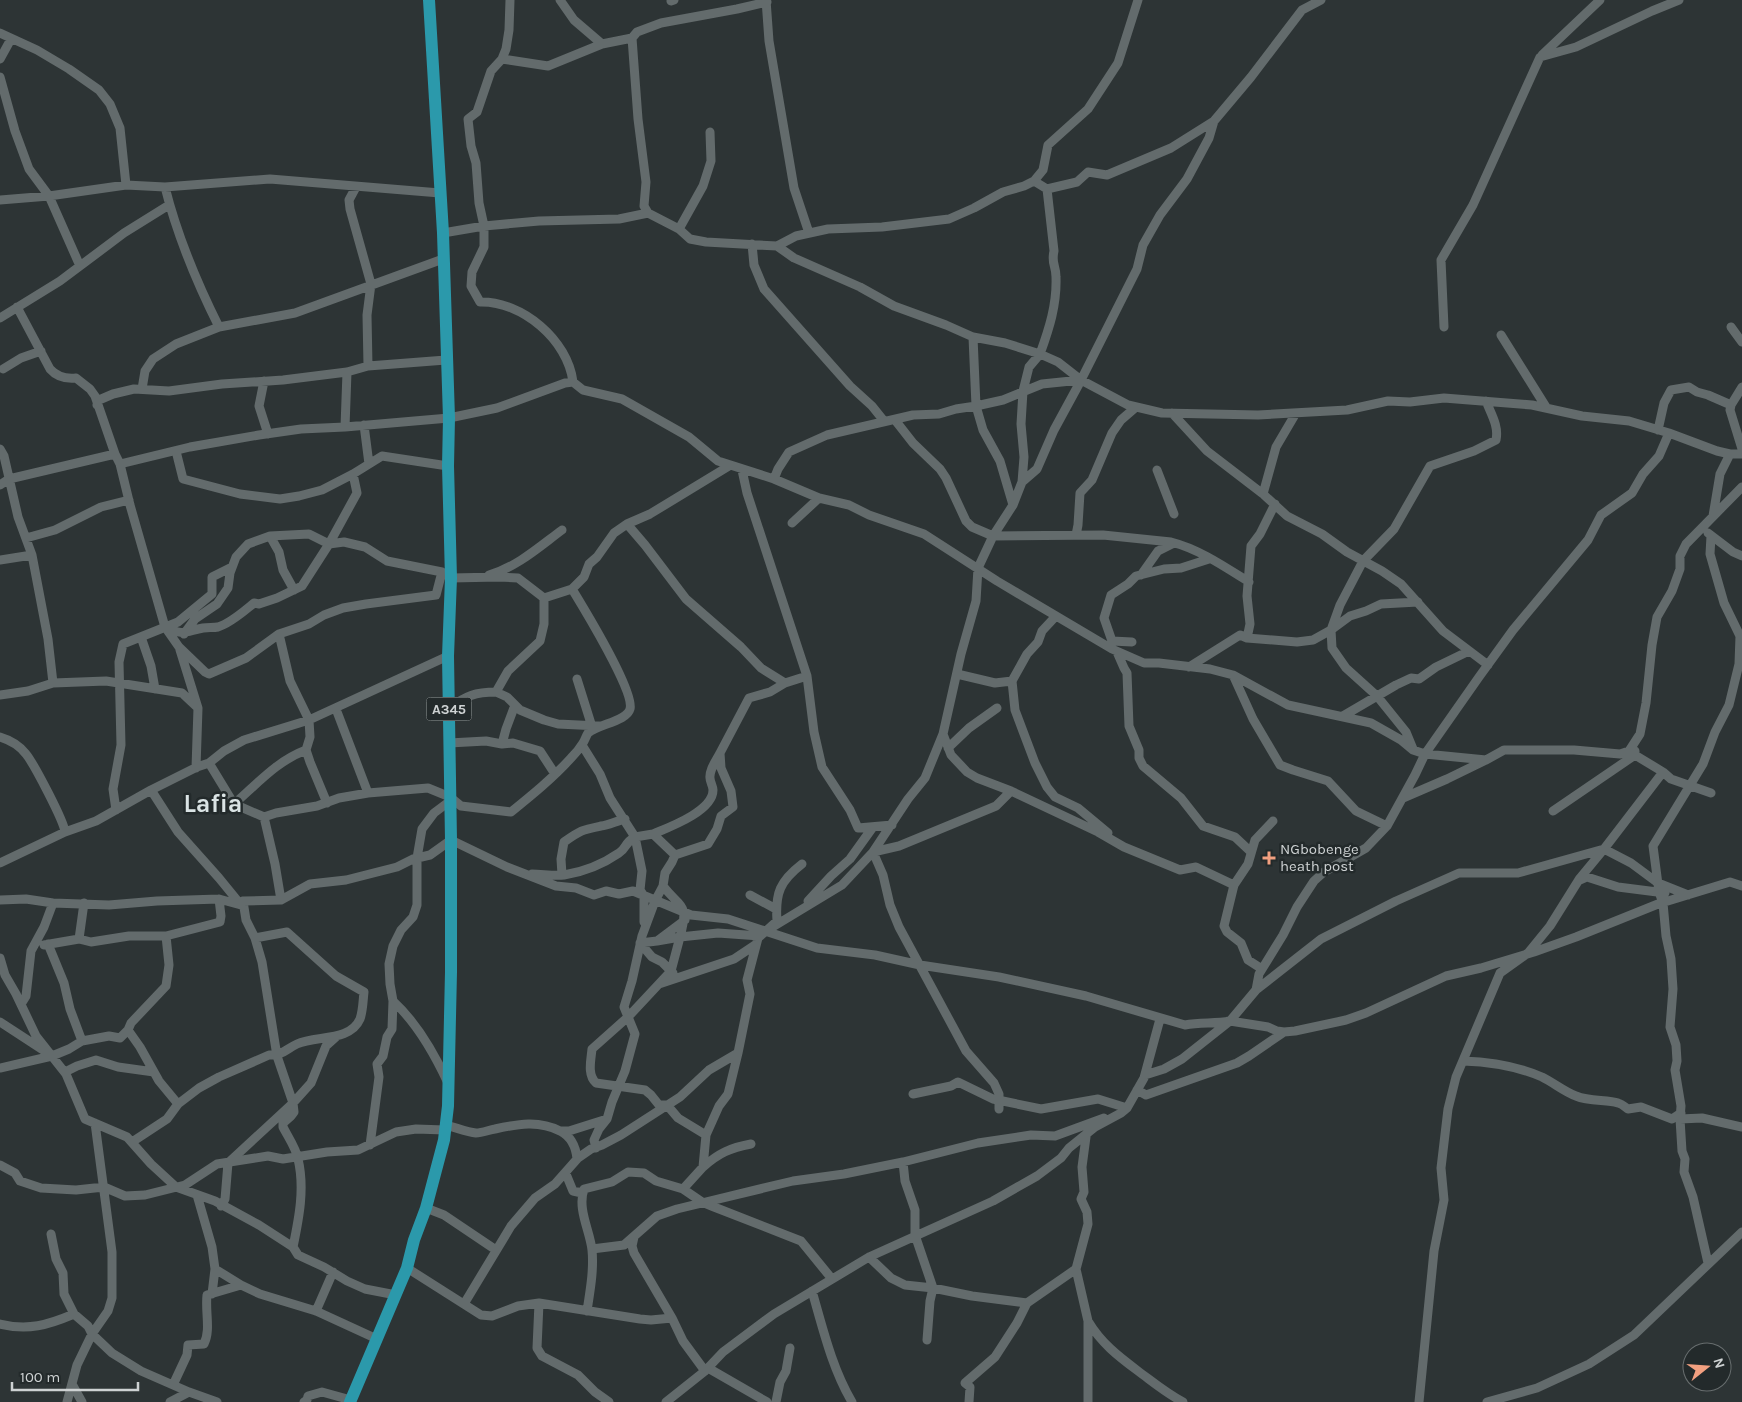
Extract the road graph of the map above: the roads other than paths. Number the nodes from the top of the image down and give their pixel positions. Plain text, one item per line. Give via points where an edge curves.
1 (429, 0) edge
2 (510, 0) edge
3 (560, 0) edge
4 (1138, 0) edge
5 (1322, 0) edge
6 (1600, 0) edge
7 (1679, 0) edge
8 (766, 1) edge
9 (0, 33) edge
10 (632, 38) junction
11 (11, 39) junction
12 (602, 44) junction
13 (1540, 57) junction
14 (0, 59) edge
15 (502, 59) junction
16 (0, 76) edge
17 (1214, 121) junction
18 (710, 132) dead end
19 (1034, 181) junction
20 (126, 185) junction
21 (165, 187) junction
22 (356, 187) junction
23 (1047, 189) junction
24 (440, 193) junction
25 (48, 196) junction
26 (0, 200) edge
27 (169, 204) junction
28 (648, 213) junction
29 (484, 226) junction
30 (679, 229) junction
31 (443, 233) junction
32 (809, 233) junction
33 (752, 244) junction
34 (777, 246) junction
35 (443, 259) junction
36 (80, 266) junction
37 (372, 284) junction
38 (17, 307) junction
39 (0, 318) edge
40 (219, 327) junction
41 (1444, 327) dead end
42 (1731, 327) dead end
43 (1501, 335) dead end
44 (972, 337) junction
45 (1742, 342) edge
46 (41, 351) junction
47 (1040, 354) junction
48 (446, 360) junction
49 (368, 366) junction
50 (3, 369) dead end
51 (347, 372) junction
52 (1082, 380) junction
53 (264, 381) junction
54 (573, 382) junction
55 (1742, 387) edge
56 (142, 389) junction
57 (1023, 391) junction
58 (1486, 401) junction
59 (97, 405) junction
60 (1731, 405) junction
61 (976, 406) junction
62 (1136, 407) junction
63 (1546, 407) junction
64 (1172, 413) junction
65 (1296, 413) junction
66 (449, 418) junction
67 (895, 420) junction
68 (884, 421) junction
69 (364, 426) junction
70 (346, 427) junction
71 (1658, 430) junction
72 (1669, 433) junction
73 (268, 434) junction
74 (1742, 449) edge
75 (0, 450) edge
76 (176, 451) junction
77 (115, 454) junction
78 (1730, 454) junction
79 (1742, 454) edge
80 (120, 464) junction
81 (369, 464) junction
82 (448, 466) junction
83 (729, 466) junction
84 (742, 470) junction
85 (1157, 470) dead end
86 (353, 474) junction
87 (9, 479) junction
88 (774, 479) junction
89 (1022, 482) junction
90 (0, 485) edge
91 (1742, 487) edge
92 (1264, 494) junction
93 (819, 498) junction
94 (129, 500) junction
95 (1274, 504) junction
96 (1013, 505) junction
97 (1174, 514) dead end
98 (1713, 516) junction
99 (792, 523) dead end
100 (627, 524) junction
101 (1702, 527) junction
102 (562, 530) dead end
103 (1076, 535) junction
104 (270, 536) junction
105 (993, 536) junction
106 (1710, 536) junction
107 (26, 538) junction
108 (1174, 543) junction
109 (329, 544) junction
110 (32, 555) junction
111 (1742, 556) edge
112 (1209, 559) junction
113 (0, 560) edge
114 (1363, 560) junction
115 (232, 567) junction
116 (978, 568) junction
117 (446, 575) junction
118 (1141, 575) junction
119 (475, 578) junction
120 (1249, 582) junction
121 (572, 589) junction
122 (294, 590) junction
123 (544, 598) junction
124 (1418, 602) junction
125 (1056, 616) junction
126 (165, 627) junction
127 (1331, 630) junction
128 (184, 634) junction
129 (279, 634) junction
130 (141, 637) junction
131 (1246, 638) junction
132 (1132, 642) dead end
133 (179, 647) junction
134 (1469, 651) junction
135 (1117, 652) junction
136 (448, 656) junction
137 (1488, 665) junction
138 (1190, 667) junction
139 (957, 674) junction
140 (1233, 675) junction
141 (807, 676) junction
142 (577, 679) dead end
143 (1012, 681) junction
144 (119, 682) junction
145 (53, 683) junction
146 (785, 683) junction
147 (154, 689) junction
148 (496, 692) junction
149 (0, 695) edge
150 (1377, 696) junction
151 (515, 705) junction
152 (198, 708) junction
153 (449, 708) junction
154 (997, 708) dead end
155 (336, 709) junction
156 (1343, 716) junction
157 (309, 720) junction
158 (594, 727) junction
159 (943, 734) junction
160 (0, 737) edge
161 (450, 743) junction
162 (502, 744) junction
163 (1635, 744) junction
164 (582, 745) junction
165 (948, 748) junction
166 (306, 750) junction
167 (1413, 750) junction
168 (720, 753) junction
169 (1425, 754) junction
170 (1635, 755) junction
171 (1486, 760) junction
172 (209, 763) junction
173 (196, 768) junction
174 (1663, 772) junction
175 (555, 774) junction
176 (1690, 784) junction
177 (151, 790) junction
178 (1011, 791) junction
179 (1051, 792) junction
180 (368, 793) junction
181 (1711, 793) dead end
182 (1403, 798) junction
183 (450, 799) junction
184 (327, 803) junction
185 (234, 804) junction
186 (116, 810) junction
187 (1553, 811) dead end
188 (1057, 813) junction
189 (264, 817) junction
190 (624, 819) junction
191 (1273, 822) dead end
192 (892, 825) junction
193 (1387, 826) junction
194 (873, 827) junction
195 (65, 832) junction
196 (653, 834) junction
197 (635, 838) junction
198 (451, 840) junction
199 (1120, 844) junction
200 (1604, 849) junction
201 (873, 852) junction
202 (1251, 852) junction
203 (674, 855) junction
204 (417, 858) junction
205 (0, 863) edge
206 (802, 864) dead end
207 (529, 874) junction
208 (562, 875) junction
209 (1578, 881) junction
210 (1234, 885) junction
211 (663, 886) junction
212 (1742, 886) edge
213 (1659, 887) junction
214 (750, 895) dead end
215 (1688, 895) junction
216 (644, 896) junction
217 (219, 899) junction
218 (0, 900) edge
219 (281, 900) junction
220 (655, 901) junction
221 (53, 902) junction
222 (1663, 902) junction
223 (84, 903) junction
224 (242, 903) junction
225 (776, 909) junction
226 (686, 916) junction
227 (785, 919) junction
228 (763, 933) junction
229 (166, 936) junction
230 (680, 937) junction
231 (255, 938) junction
232 (79, 939) junction
233 (641, 939) junction
234 (657, 941) junction
235 (48, 944) junction
236 (34, 946) junction
237 (755, 946) junction
238 (1528, 953) junction
239 (0, 958) edge
240 (920, 965) junction
241 (1262, 968) junction
242 (671, 971) junction
243 (681, 978) junction
244 (659, 984) junction
245 (1256, 990) junction
246 (393, 1001) junction
247 (21, 1004) junction
248 (628, 1017) junction
249 (1160, 1018) junction
250 (1230, 1021) junction
251 (0, 1022) edge
252 (128, 1030) junction
253 (1284, 1032) junction
254 (336, 1036) junction
255 (82, 1041) junction
256 (738, 1053) junction
257 (52, 1056) junction
258 (277, 1056) junction
259 (1463, 1061) junction
260 (0, 1068) edge
261 (65, 1072) junction
262 (154, 1072) junction
263 (1145, 1074) junction
264 (448, 1085) junction
265 (619, 1086) junction
266 (1137, 1090) junction
267 (913, 1094) dead end
268 (293, 1103) junction
269 (178, 1104) junction
270 (999, 1104) junction
271 (667, 1105) junction
272 (1124, 1110) junction
273 (1680, 1116) junction
274 (607, 1119) junction
275 (95, 1123) junction
276 (445, 1127) junction
277 (1742, 1127) edge
278 (560, 1131) junction
279 (706, 1135) junction
280 (1086, 1136) junction
281 (132, 1142) junction
282 (751, 1144) dead end
283 (370, 1145) junction
284 (596, 1148) junction
285 (298, 1158) junction
286 (577, 1159) junction
287 (903, 1162) junction
288 (228, 1163) junction
289 (0, 1165) edge
290 (704, 1167) junction
291 (566, 1174) junction
292 (104, 1187) junction
293 (176, 1187) junction
294 (682, 1189) junction
295 (582, 1194) junction
296 (197, 1195) junction
297 (702, 1202) junction
298 (221, 1206) junction
299 (426, 1208) junction
300 (1742, 1232) edge
301 (51, 1234) dead end
302 (915, 1235) junction
303 (634, 1237) junction
304 (293, 1247) junction
305 (592, 1249) junction
306 (496, 1250) junction
307 (869, 1257) junction
308 (1708, 1263) junction
309 (407, 1268) junction
310 (215, 1269) junction
311 (1076, 1269) junction
312 (332, 1272) junction
313 (832, 1279) junction
314 (241, 1285) junction
315 (933, 1288) junction
316 (812, 1291) junction
317 (212, 1294) junction
318 (396, 1296) junction
319 (539, 1303) junction
320 (1027, 1303) junction
321 (464, 1304) junction
322 (316, 1311) junction
323 (586, 1311) junction
324 (74, 1314) junction
325 (672, 1318) junction
326 (1088, 1321) junction
327 (0, 1324) edge
328 (92, 1334) junction
329 (377, 1339) junction
330 (927, 1340) dead end
331 (790, 1348) dead end
332 (706, 1369) junction
333 (72, 1384) junction
334 (173, 1385) junction
335 (189, 1392) junction
336 (351, 1401) edge
337 (67, 1402) edge
338 (82, 1402) edge
339 (170, 1402) edge
340 (217, 1402) edge
341 (304, 1402) edge
342 (609, 1402) edge
343 (666, 1402) edge
344 (767, 1402) edge
345 (776, 1402) edge
346 (852, 1402) edge
347 (969, 1402) edge
348 (1088, 1402) edge
349 (1183, 1402) edge
350 (1420, 1402) edge
351 (1487, 1402) edge

1 - 24 highway, A345
2 - 15 street via 509,30
3 - 12 street via 574,20
4 - 19 street via 1118,63 1088,109 1048,145 1043,170
5 - 17 street via 1302,10
6 - 13 street
7 - 13 street via 1576,47
8 - 10 street via 661,22 637,32
8 - 32 street via 769,41 794,188
9 - 11 street
10 - 12 street
10 - 28 street via 646,182 644,206
11 - 14 street
11 - 20 street via 37,50 99,90 110,104 120,128
12 - 15 street via 548,66
13 - 41 street via 1473,205 1441,260
15 - 29 street via 491,70 477,112 468,119
16 - 25 street via 29,169
17 - 23 street via 1171,148 1107,175 1088,172 1077,182
17 - 52 street via 1209,138 1187,179 1160,215 1144,245 1137,269
18 - 30 street via 711,161 703,186
19 - 23 street
19 - 32 street via 949,219
20 - 21 street
20 - 25 street
21 - 22 street via 270,179
21 - 27 street
22 - 24 street
22 - 37 street via 349,200 350,209
23 - 47 street via 1056,278 1054,313
24 - 31 highway, A345
25 - 26 street
25 - 36 street
27 - 36 street
27 - 40 street via 203,296
28 - 29 street via 619,218
28 - 30 street
29 - 31 street
29 - 54 street via 484,247 472,272 471,286 476,297 480,302 506,305 539,326 554,340 572,368
30 - 33 street via 690,239
31 - 35 highway, A345
32 - 34 street
33 - 34 street
33 - 68 street via 754,265 764,289
34 - 44 street via 794,258 894,306
35 - 37 street
35 - 48 highway, A345
36 - 38 street
37 - 40 street via 295,313
37 - 49 street via 367,316
38 - 39 street
38 - 46 street
40 - 56 street via 176,344 153,359 145,371
42 - 45 street
43 - 63 street
44 - 47 street via 1005,342
44 - 61 street
46 - 50 street
46 - 59 street via 56,376 76,378 90,389
47 - 52 street via 1058,362
47 - 57 street via 1029,367
48 - 49 street
48 - 66 highway, A345
49 - 51 street
51 - 53 street
51 - 70 street
52 - 57 street via 1042,384
52 - 62 street
52 - 89 street via 1037,469
53 - 56 street via 169,391
53 - 73 street via 259,406
54 - 66 street via 497,408
54 - 83 street via 583,390 622,399 689,437
55 - 60 street
56 - 59 street via 113,394 98,400
57 - 61 street
57 - 89 street
58 - 63 street
58 - 65 street via 1444,398 1388,401 1347,410
58 - 114 street via 1497,427 1496,440 1430,466 1394,529
59 - 77 street
60 - 71 street via 1689,388 1671,390 1664,403
60 - 74 street via 1731,416
61 - 67 street
61 - 96 street via 983,430 1000,461
62 - 64 street
62 - 103 street via 1112,433 1092,480 1080,493
63 - 71 street
64 - 65 street
64 - 92 street via 1207,451
65 - 92 street via 1276,447
66 - 69 street
66 - 82 highway, A345
67 - 68 street
67 - 105 street via 940,469 966,521
68 - 88 street via 827,436 789,452
69 - 70 street
69 - 81 street
70 - 73 street
71 - 72 street
72 - 78 street
72 - 137 street via 1659,456 1632,493 1601,515 1588,540
73 - 76 street
75 - 87 street
76 - 80 street
76 - 86 street via 183,479 258,497 280,499 299,496 322,490
77 - 80 street
77 - 87 street
78 - 79 street
78 - 98 street via 1720,474
80 - 94 street
81 - 82 street via 382,456
81 - 86 street
82 - 117 highway, A345
83 - 84 street
83 - 100 street via 650,514
84 - 88 street
84 - 141 street
85 - 97 street
86 - 109 street via 357,493
87 - 90 street
87 - 107 street
88 - 93 street
89 - 96 street
91 - 98 street
92 - 95 street
93 - 99 street
93 - 116 street via 849,505 924,534
94 - 107 street via 101,507 55,530
94 - 126 street
95 - 114 street via 1287,516
95 - 120 street via 1251,546
96 - 105 street
98 - 101 street
100 - 121 street via 614,533
100 - 146 street via 686,599 761,668
101 - 106 street
101 - 163 street via 1682,550 1680,569 1672,591 1657,617 1646,703
102 - 119 street via 528,557 497,573
103 - 105 street
103 - 108 street
104 - 109 street via 309,534
104 - 115 street via 248,544
104 - 122 street
105 - 116 street
106 - 111 street
106 - 176 street via 1710,554 1724,603 1741,645 1729,705 1703,764
107 - 110 street
108 - 112 street
108 - 118 street via 1158,552
109 - 117 street via 344,542 365,547 386,561
109 - 122 street via 302,586
110 - 113 street
110 - 145 street
112 - 118 street
112 - 120 street
114 - 124 street via 1401,584
114 - 127 street
115 - 126 street via 212,577 212,594 178,622
115 - 128 street via 228,588 217,604 195,619
116 - 125 street
116 - 139 street via 976,600
117 - 119 street
117 - 129 street via 436,595 343,608
117 - 136 highway, A345
118 - 132 street via 1111,595 1104,618 1112,640
119 - 123 street via 518,578
120 - 131 street via 1250,624
121 - 123 street
121 - 158 street via 613,661 630,700 630,709 624,717
122 - 128 street via 254,603 219,627
123 - 148 street via 540,641 508,671
124 - 127 street via 1381,604 1350,616
124 - 134 street via 1443,631
125 - 135 street
125 - 143 street via 1042,631
126 - 128 street
126 - 130 street
126 - 133 street
127 - 131 street via 1313,640 1297,642
127 - 150 street via 1332,648 1346,668
129 - 133 street via 246,658 209,674
129 - 157 street via 290,681
130 - 144 street via 123,644
130 - 147 street via 151,666
131 - 138 street via 1240,635
133 - 152 street
134 - 137 street
134 - 150 street via 1419,679 1412,678
135 - 138 street via 1144,663
135 - 202 street via 1127,673 1129,726 1143,766 1181,798 1203,826 1235,837
136 - 153 highway, A345
136 - 155 street
137 - 169 street
138 - 140 street
139 - 143 street via 995,683
139 - 159 street
140 - 156 street via 1288,705
140 - 193 street via 1253,719 1280,764 1328,781 1356,811
141 - 146 street
141 - 194 street via 822,767 858,828
142 - 158 street
143 - 179 street via 1014,710 1035,763
144 - 145 street
144 - 147 street
144 - 186 street via 121,745 113,789
145 - 149 street
146 - 168 street via 750,698
147 - 152 street via 182,693
148 - 151 street
148 - 153 street via 468,695
150 - 156 street
150 - 167 street via 1406,732
151 - 158 street via 520,710 558,724
151 - 162 street
152 - 173 street
153 - 161 highway, A345
154 - 165 street
155 - 157 street
155 - 180 street
156 - 167 street via 1371,723
157 - 166 street via 310,737
157 - 172 street via 244,740
158 - 164 street
159 - 165 street
159 - 192 street via 925,778
160 - 195 street via 16,744 26,754
161 - 162 street via 486,741
161 - 183 highway, A345
162 - 175 street via 513,743 540,751
163 - 170 street
163 - 171 street via 1620,754 1504,750
164 - 175 street
164 - 190 street
165 - 178 street via 967,772
166 - 184 street
166 - 185 street via 270,771
167 - 169 street
168 - 196 street via 711,769 709,778 713,790 708,804 678,824
168 - 203 street via 722,775 731,791 733,806 721,816 708,844
169 - 171 street
169 - 182 street
170 - 174 street
170 - 187 street
171 - 182 street
172 - 173 street
172 - 185 street
173 - 177 street
174 - 176 street via 1671,779
174 - 200 street
175 - 183 street via 511,812 461,806
176 - 181 street
176 - 213 street via 1653,846
177 - 186 street
177 - 224 street via 178,832
178 - 188 street
178 - 201 street via 996,806 899,846
179 - 188 street
179 - 199 street via 1078,808
180 - 183 street via 428,788
180 - 184 street
182 - 193 street
183 - 198 highway, A345
183 - 204 street via 422,829
184 - 189 street
185 - 189 street
186 - 195 street
188 - 199 street
189 - 219 street
190 - 197 street
190 - 208 street via 579,831 564,842
191 - 202 street via 1255,840
192 - 194 street
192 - 201 street
193 - 241 street via 1366,848 1314,881
194 - 227 street via 850,859
195 - 205 street
196 - 197 street
196 - 203 street
197 - 208 street via 627,841 622,852 578,872
197 - 216 street via 642,871 640,890
198 - 204 street via 430,855
198 - 207 street
198 - 264 highway, A345
199 - 210 street via 1180,870 1196,867
200 - 209 street
200 - 213 street via 1631,863
200 - 245 street via 1518,873 1459,873 1322,939
201 - 227 street via 842,884
201 - 240 street via 899,927
202 - 210 street via 1248,864
203 - 211 street
204 - 219 street via 363,876 310,884
204 - 246 street via 413,917 401,930 389,964
206 - 225 street via 785,878
207 - 208 street
207 - 216 street via 556,886 576,888 594,895 606,891 618,894 633,891
209 - 213 street via 1587,877 1618,887
209 - 238 street via 1550,926
210 - 241 street via 1224,926 1240,943 1248,960
211 - 220 street
211 - 226 street via 680,902
212 - 215 street via 1730,882
213 - 215 street
213 - 222 street
214 - 225 street
215 - 222 street
216 - 220 street
216 - 233 street
217 - 223 street via 109,905
217 - 224 street
217 - 229 street via 220,922
218 - 221 street via 26,898
219 - 224 street
220 - 226 street
220 - 233 street
221 - 223 street
221 - 236 street
222 - 238 street
222 - 273 street via 1671,959 1670,1027 1678,1061
223 - 232 street
224 - 231 street
225 - 228 street via 777,921
226 - 228 street via 728,919
226 - 230 street
226 - 234 street
227 - 228 street
228 - 230 street
228 - 237 street
228 - 240 street via 817,948 875,955
229 - 232 street via 129,936 91,942
229 - 252 street via 166,986 130,1023
230 - 234 street
230 - 242 street
231 - 254 street via 287,932 336,976 364,992 361,1018 355,1027
231 - 258 street
232 - 235 street
233 - 234 street
233 - 242 street via 652,957
233 - 248 street via 624,1007
235 - 236 street
235 - 255 street
236 - 247 street via 26,996
237 - 243 street via 734,959
237 - 256 street via 747,980 750,994
238 - 253 street via 1446,976 1346,1020
238 - 259 street via 1500,972
239 - 247 street via 5,975
240 - 249 street via 999,977 1086,996
240 - 270 street via 966,1051 994,1083
241 - 245 street
242 - 243 street
242 - 244 street
243 - 244 street
244 - 248 street
245 - 250 street
246 - 264 street via 406,1012 423,1037
246 - 283 street via 392,1029 377,1064 379,1077
247 - 257 street via 36,1036
248 - 265 street via 635,1034
248 - 265 street via 592,1049 592,1081
249 - 250 street via 1186,1024
249 - 263 street
250 - 253 street
250 - 263 street via 1182,1059 1164,1069
251 - 257 street
252 - 255 street via 120,1038 109,1036
252 - 262 street
253 - 266 street via 1224,1069 1146,1094
254 - 258 street via 298,1044
254 - 268 street via 326,1046 311,1083
255 - 257 street
256 - 271 street via 709,1070
256 - 279 street via 728,1094
257 - 260 street
257 - 261 street
258 - 268 street
258 - 269 street via 269,1055 219,1077
259 - 273 street via 1511,1066 1557,1084 1574,1096 1618,1102 1628,1109 1641,1107 1672,1118
259 - 350 street via 1447,1117 1441,1168 1444,1200 1434,1251
261 - 262 street via 96,1060
261 - 275 street via 85,1119
262 - 269 street
263 - 266 street
264 - 276 highway, A345
265 - 271 street via 645,1090 659,1105
265 - 274 street
266 - 272 street
267 - 270 street via 958,1082
268 - 285 street via 294,1112 284,1127
268 - 288 street
269 - 281 street via 167,1119
270 - 272 street via 1041,1109 1098,1099
271 - 279 street via 678,1118
271 - 284 street
272 - 280 street
272 - 287 street via 1054,1136 1031,1135 978,1143
273 - 277 street
273 - 308 street via 1684,1172
274 - 278 street
274 - 284 street via 594,1140
275 - 281 street
275 - 292 street
276 - 278 street via 476,1133 536,1123
276 - 283 street via 396,1132
276 - 299 highway, A345
278 - 286 street via 572,1141
279 - 290 street
280 - 302 street via 1037,1176
280 - 311 street via 1081,1199 1088,1224
281 - 293 street
282 - 290 street via 732,1148
283 - 285 street via 358,1150
284 - 286 street
285 - 288 street via 268,1156
285 - 304 street via 301,1206
286 - 291 street
287 - 297 street via 793,1181
287 - 302 street via 915,1210
288 - 293 street via 217,1164 185,1185
288 - 298 street via 225,1199
289 - 292 street via 15,1173 20,1181 41,1188 76,1190
290 - 294 street
291 - 295 street via 573,1191
291 - 306 street via 523,1210
292 - 293 street via 124,1196 145,1195
292 - 328 street via 112,1252 112,1298 108,1312
293 - 296 street
294 - 295 street via 644,1174 628,1172 612,1182 584,1189
294 - 297 street
295 - 305 street via 584,1219
296 - 298 street
296 - 310 street
297 - 303 street via 657,1216
297 - 313 street via 801,1241
298 - 304 street
299 - 306 street via 444,1215
299 - 309 highway, A345
300 - 308 street
301 - 324 street via 56,1259 63,1273 64,1294
302 - 307 street
302 - 315 street
303 - 305 street via 624,1245
303 - 325 street via 634,1253
304 - 312 street via 298,1255
305 - 323 street via 592,1277
306 - 321 street
307 - 313 street
307 - 315 street via 897,1282
308 - 351 street via 1634,1335 1588,1364 1537,1388
309 - 318 highway, A345
309 - 321 street
310 - 314 street
310 - 317 street
311 - 320 street
311 - 326 street
312 - 318 street via 364,1289
312 - 322 street
313 - 316 street
314 - 317 street
314 - 322 street
315 - 320 street
315 - 330 street
316 - 332 street via 774,1314 723,1352
316 - 346 street via 831,1358
317 - 334 street via 207,1295 205,1309 208,1335 204,1344 188,1345 187,1355
318 - 329 highway, A345
319 - 321 street via 518,1306 492,1316 476,1313
319 - 323 street
319 - 342 street via 536,1348 542,1356 578,1375
320 - 347 street via 995,1358 965,1383 970,1387
322 - 329 street
323 - 325 street via 646,1320
324 - 327 street via 30,1327
324 - 328 street
325 - 332 street via 683,1341
326 - 348 street
326 - 349 street via 1112,1350
328 - 333 street
328 - 334 street via 112,1353
329 - 336 highway, A345
331 - 345 street
332 - 343 street
332 - 344 street
333 - 337 street
333 - 338 street
334 - 335 street
335 - 339 street
335 - 340 street
336 - 341 street via 322,1392 308,1396

